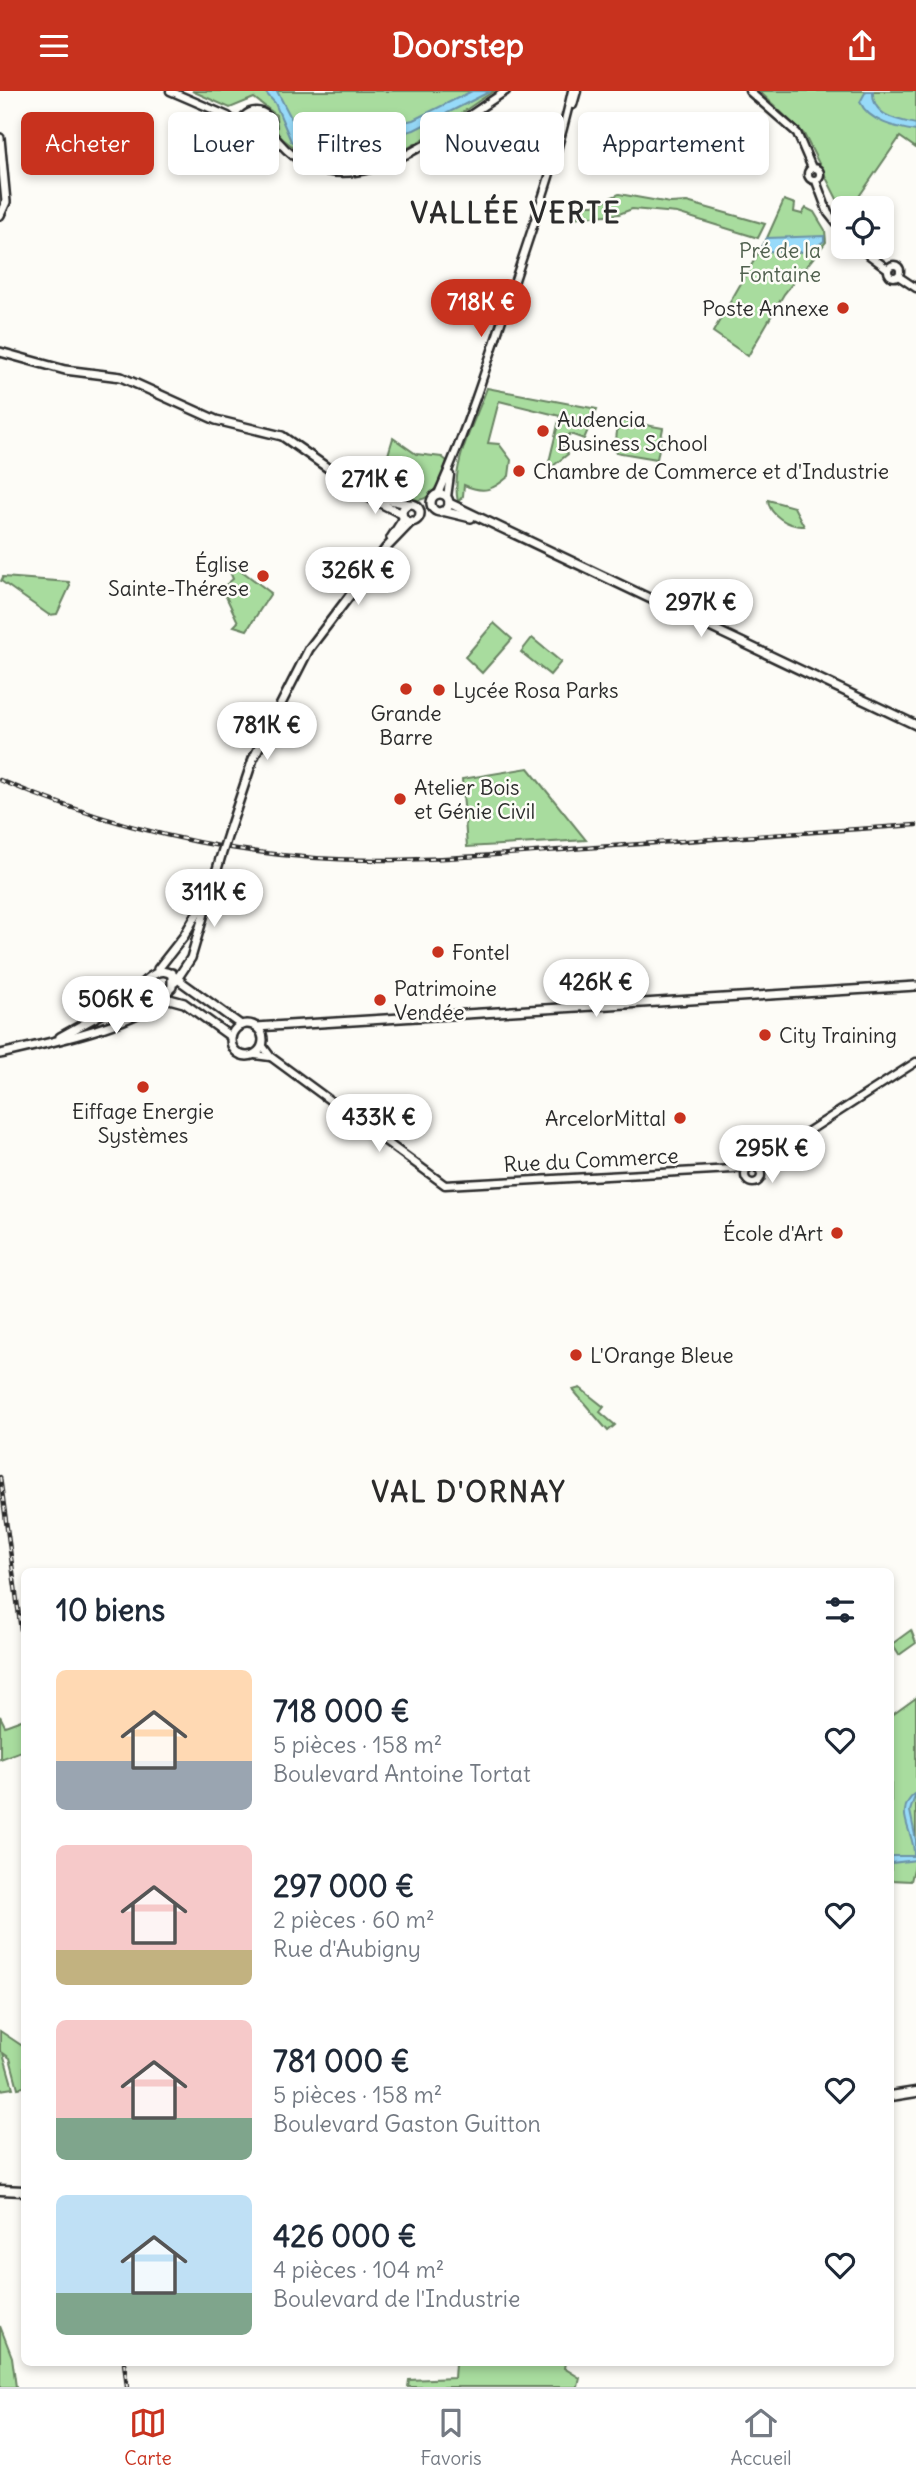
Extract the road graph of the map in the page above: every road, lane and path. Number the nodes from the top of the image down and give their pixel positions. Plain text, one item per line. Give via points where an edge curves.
1 (170, 91) edge
2 (506, 91) edge
3 (574, 91) edge
4 (749, 91) edge
5 (219, 112) edge
6 (0, 138) edge
7 (279, 144) edge
8 (279, 147) edge
9 (282, 148) junction
10 (1, 214) edge
11 (831, 217) edge
12 (875, 259) edge
13 (916, 288) edge
14 (0, 352) edge
15 (453, 459) junction
16 (365, 494) junction
17 (438, 494) junction
18 (448, 500) junction
19 (408, 504) junction
20 (436, 507) junction
21 (418, 510) junction
22 (403, 516) junction
23 (412, 521) junction
24 (486, 523) junction
25 (386, 548) junction
26 (916, 725) edge
27 (213, 882) junction
28 (188, 966) junction
29 (158, 970) junction
30 (175, 976) junction
31 (145, 981) junction
32 (916, 986) edge
33 (197, 993) junction
34 (161, 997) junction
35 (274, 1024) junction
36 (241, 1025) junction
37 (256, 1027) junction
38 (230, 1037) junction
39 (50, 1042) junction
40 (263, 1042) junction
41 (0, 1054) edge
42 (255, 1055) junction
43 (271, 1057) junction
44 (916, 1062) edge
45 (769, 1157) junction
46 (751, 1168) junction
47 (728, 1170) junction
48 (761, 1174) junction
49 (746, 1176) junction
50 (916, 2092) edge
51 (894, 2096) edge
52 (0, 2190) edge
53 (21, 2190) edge

1 - 5 street
2 - 9 street via 401,157 370,171 344,174 319,169
3 - 15 street
4 - 11 street via 797,133 812,168 820,171 816,181
6 - 10 main road via 6,202
7 - 9 street
8 - 9 street
12 - 13 street via 888,268 897,266 898,276
14 - 16 main road via 65,370 121,377 216,420 282,436
15 - 17 street
15 - 18 street
16 - 19 main road
16 - 22 main road
17 - 18 main road
17 - 20 main road
18 - 20 main road
18 - 24 main road
19 - 21 main road
19 - 22 main road
20 - 21 main road
20 - 24 main road
21 - 23 main road
22 - 23 main road
22 - 25 main road
23 - 25 main road
24 - 26 main road
25 - 27 main road, bridge via 309,649 242,791
27 - 28 main road
27 - 29 main road via 192,924
28 - 30 main road
28 - 33 main road
29 - 30 main road
29 - 31 main road
30 - 33 main road
30 - 34 main road via 172,987
31 - 34 main road via 148,993
31 - 39 main road via 106,1012
32 - 35 main road
33 - 36 main road
34 - 38 main road via 184,1003
34 - 39 main road via 119,1020
35 - 37 main road
35 - 40 main road
36 - 37 main road
36 - 38 main road
37 - 40 main road
38 - 42 main road via 236,1053
39 - 41 main road
40 - 42 main road
40 - 43 street
42 - 43 street
43 - 47 street, Rue du Commerce via 444,1185
44 - 45 street
45 - 46 street
45 - 48 street
46 - 47 street, Rue du Commerce
46 - 48 street
46 - 49 street
47 - 49 street, Rue du Commerce
48 - 49 street via 753,1183
50 - 51 main road
52 - 53 main road

